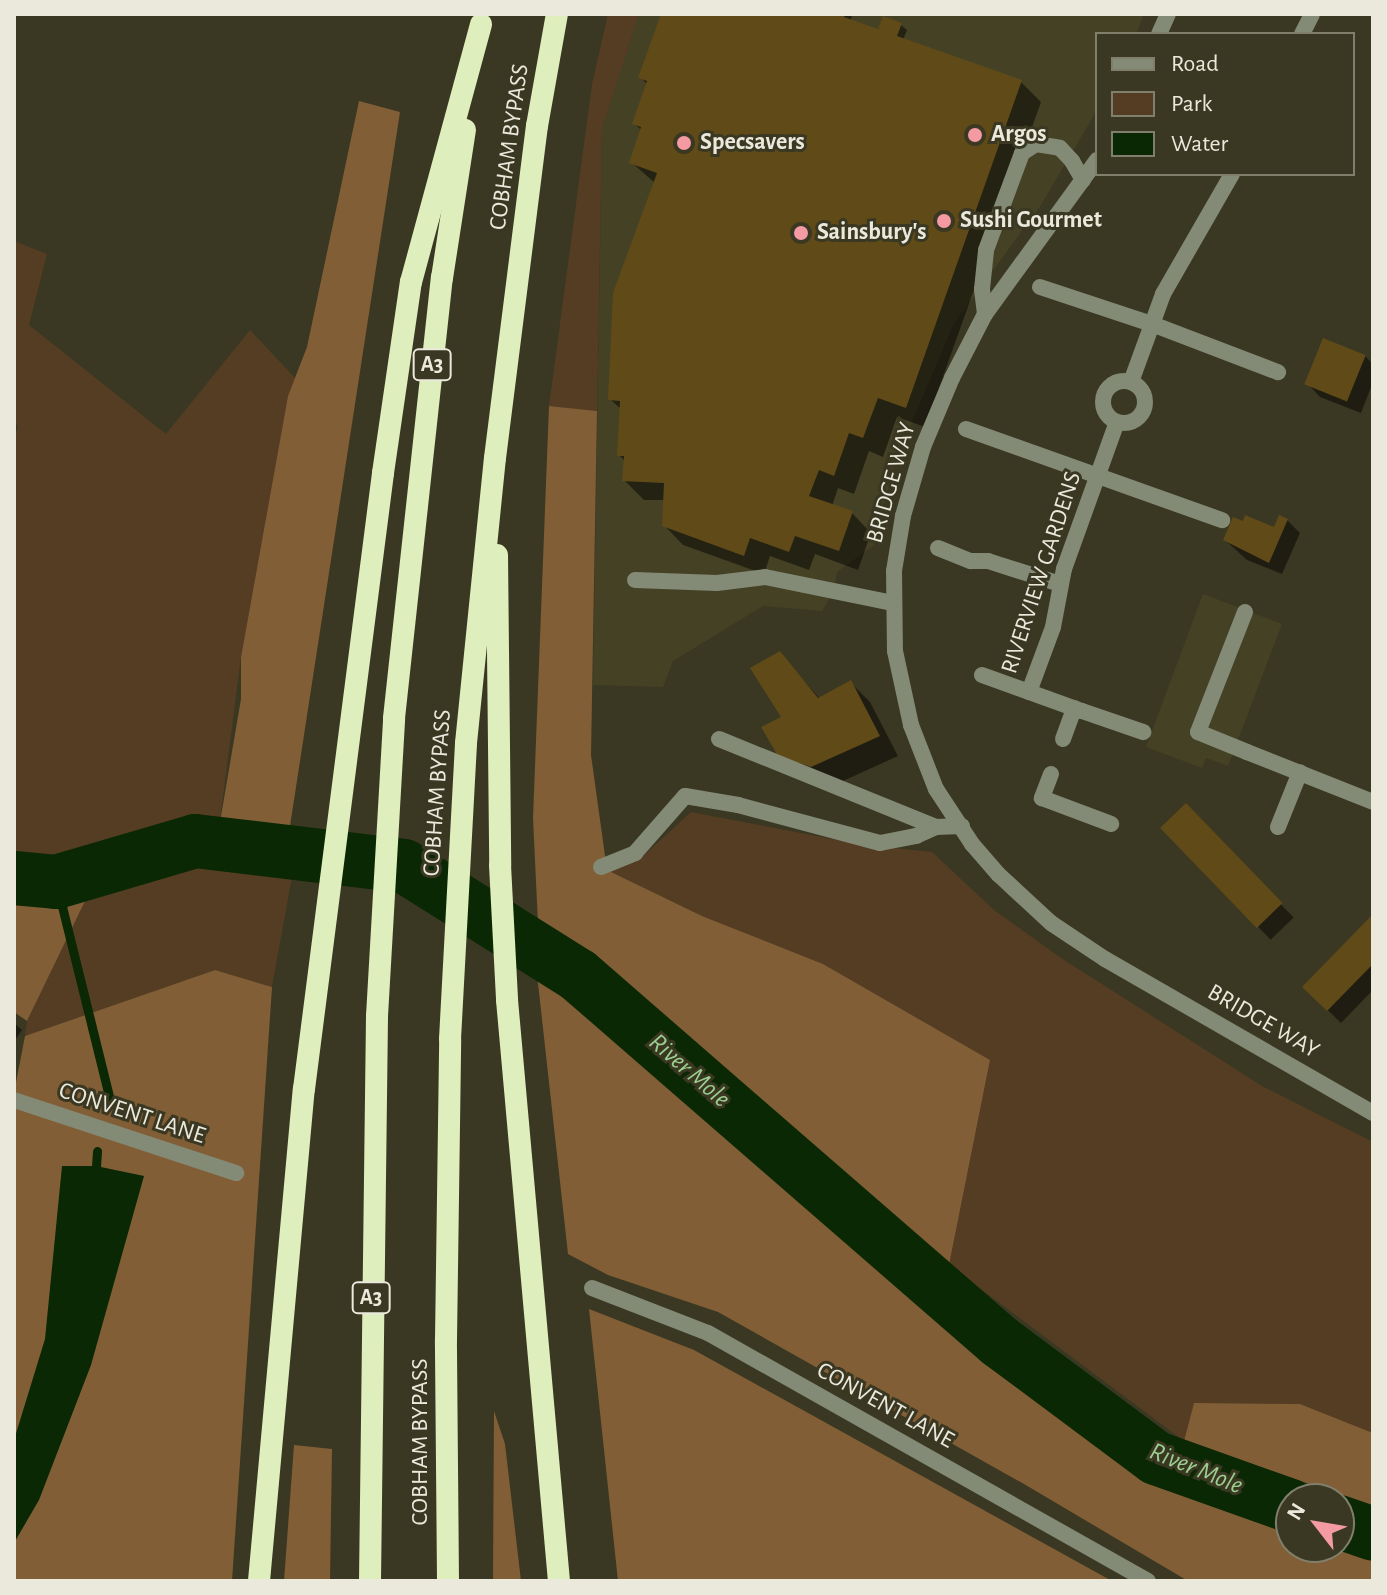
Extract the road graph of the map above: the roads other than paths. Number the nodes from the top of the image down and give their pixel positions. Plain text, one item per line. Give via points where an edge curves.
1 (557, 14) edge
2 (1312, 14) edge
3 (482, 19) edge
4 (1303, 32) edge
5 (1095, 163) edge
6 (1231, 176) edge
7 (1083, 180) junction
8 (1040, 287) dead end
9 (985, 314) junction
10 (1152, 324) junction
11 (1278, 372) dead end
12 (1131, 382) junction
13 (1117, 422) junction
14 (966, 429) dead end
15 (495, 458) junction
16 (1098, 476) junction
17 (1222, 520) dead end
18 (938, 548) dead end
19 (635, 580) dead end
20 (1060, 584) junction
21 (893, 603) junction
22 (1245, 612) dead end
23 (982, 675) dead end
24 (1029, 692) junction
25 (1078, 710) junction
26 (1143, 732) dead end
27 (719, 739) dead end
28 (1063, 739) dead end
29 (1300, 772) junction
30 (1051, 774) dead end
31 (1373, 802) edge
32 (1111, 824) dead end
33 (962, 826) junction
34 (936, 827) junction
35 (1278, 827) dead end
36 (601, 867) dead end
37 (14, 1100) edge
38 (1373, 1113) edge
39 (236, 1173) dead end
40 (592, 1288) dead end
41 (259, 1581) edge
42 (370, 1581) edge
43 (448, 1581) edge
44 (559, 1581) edge
45 (1148, 1581) edge

1 - 15 highway, COBHAM BYPASS via 537,126
2 - 4 street
3 - 41 highway via 411,282 316,990
3 - 42 highway, COBHAM BYPASS / A3 via 442,278 394,718 377,1016
5 - 7 street, BRIDGE WAY
6 - 10 street via 1173,273
7 - 9 street, BRIDGE WAY
7 - 9 street via 1060,148 1036,144 1022,153 986,250
8 - 10 street
9 - 21 street, BRIDGE WAY via 920,459 897,544
10 - 11 street
10 - 12 street
12 - 13 street via 1117,383 1106,392 1106,413
12 - 13 street via 1143,391 1143,413 1132,422
13 - 16 street, RIVERVIEW GARDENS
14 - 16 street
15 - 43 highway, COBHAM BYPASS via 466,743 450,1039
15 - 44 highway via 501,880
16 - 17 street
16 - 20 street, RIVERVIEW GARDENS
18 - 20 street
19 - 21 street via 717,583 765,577
20 - 24 street, RIVERVIEW GARDENS via 1053,627
21 - 33 street, BRIDGE WAY via 895,651 911,725 936,789
22 - 29 street via 1198,732
23 - 24 street, RIVERVIEW GARDENS
24 - 25 street, RIVERVIEW GARDENS
25 - 26 street, RIVERVIEW GARDENS
25 - 28 street
27 - 34 street
29 - 31 street
29 - 35 street
30 - 32 street via 1042,798
33 - 34 street
33 - 38 street, BRIDGE WAY via 998,874 1063,931
34 - 36 street via 880,843 685,796 635,853
37 - 39 street, CONVENT LANE
40 - 45 street, CONVENT LANE via 708,1333

